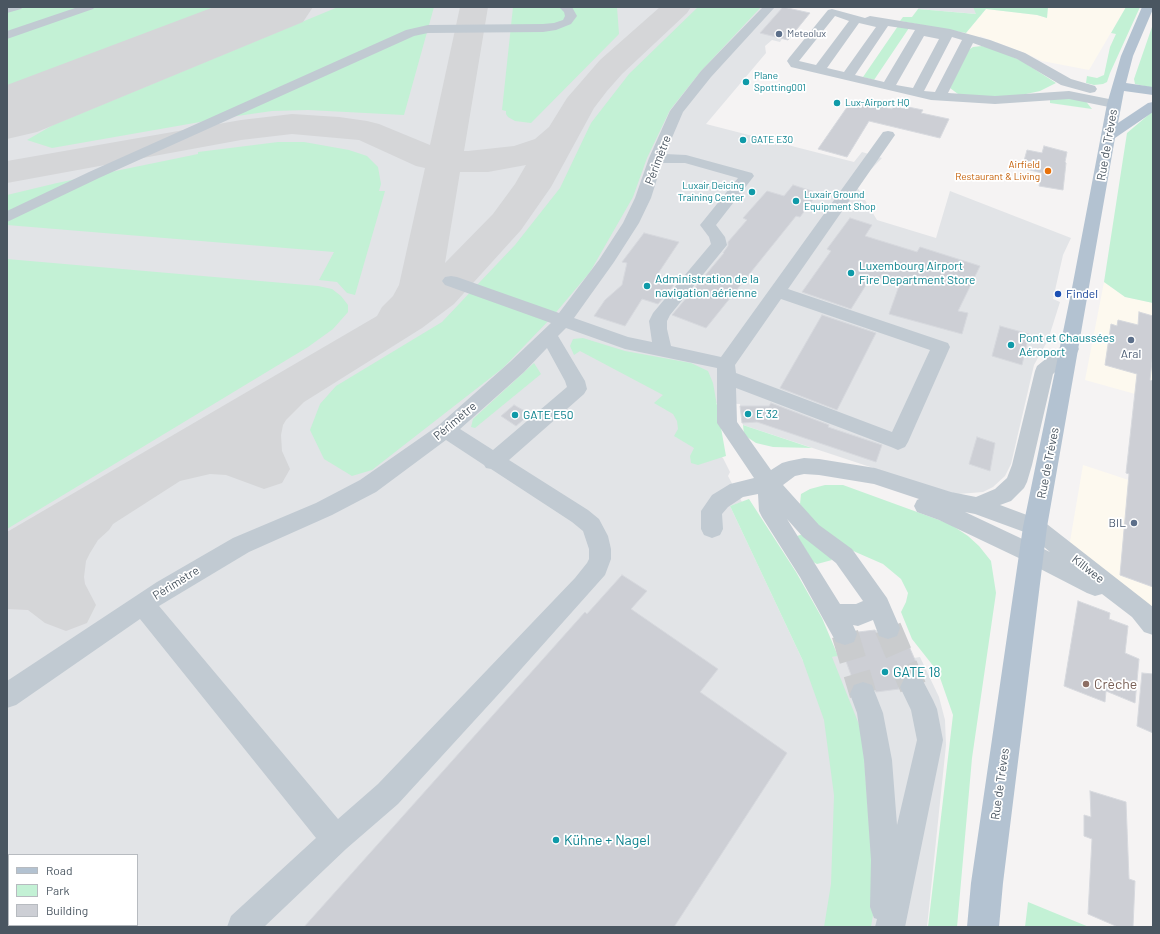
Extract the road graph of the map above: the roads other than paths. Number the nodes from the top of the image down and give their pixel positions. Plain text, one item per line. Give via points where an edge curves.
1 (17, 7) edge
2 (89, 7) edge
3 (565, 7) edge
4 (769, 7) edge
5 (1148, 7) edge
6 (883, 8) edge
7 (7, 10) edge
8 (866, 18) junction
9 (7, 35) edge
10 (969, 39) junction
11 (819, 70) junction
12 (847, 77) junction
13 (1066, 82) junction
14 (888, 87) junction
15 (919, 88) dead end
16 (1153, 92) edge
17 (1116, 96) junction
18 (940, 97) junction
19 (1039, 100) junction
20 (1153, 105) edge
21 (888, 135) dead end
22 (1108, 136) junction
23 (656, 158) junction
24 (7, 217) edge
25 (451, 281) dead end
26 (778, 292) junction
27 (563, 321) junction
28 (549, 336) junction
29 (1070, 350) junction
30 (663, 351) junction
31 (726, 370) junction
32 (446, 430) junction
33 (493, 462) junction
34 (835, 471) junction
35 (771, 486) junction
36 (977, 506) junction
37 (1035, 527) junction
38 (712, 529) dead end
39 (1031, 553) junction
40 (142, 604) junction
41 (879, 605) junction
42 (1146, 617) edge
43 (888, 628) tunnel mouth
44 (913, 687) tunnel mouth
45 (863, 694) tunnel mouth
46 (7, 696) edge
47 (336, 839) junction
48 (242, 927) edge
49 (885, 927) edge
50 (890, 927) edge
51 (983, 927) edge

1 - 7 street
2 - 9 street
3 - 24 street via 570,10 570,16 567,22 556,26 428,29 410,33 94,175
4 - 23 street, Périmètre via 706,74 677,111
5 - 17 main road, Rue de Trèves via 1127,56
6 - 8 street
8 - 10 street
8 - 11 street
8 - 11 street via 832,12 793,61 795,64
8 - 12 street via 883,25
10 - 13 street via 1021,56
10 - 18 street
11 - 12 street
12 - 14 street
13 - 17 street
13 - 19 street via 1043,93
14 - 15 street via 920,32 946,37
14 - 18 street
16 - 17 main road
17 - 19 street via 1068,95
17 - 20 main road
17 - 22 main road, Rue de Trèves
18 - 19 street
20 - 22 main road
21 - 26 street
22 - 29 main road, Rue de Trèves
23 - 27 street, Périmètre via 643,198 631,223
23 - 30 street via 686,159 746,176 708,225 719,242 716,249 658,321
25 - 27 street
26 - 31 street
26 - 31 street via 941,347 898,442
27 - 28 street, Périmètre
27 - 30 street via 625,343
28 - 32 street, Périmètre
28 - 33 street via 575,381 576,389
29 - 36 street via 1044,371 1016,482 1003,495
29 - 37 main road, Rue de Trèves
30 - 31 street
31 - 35 street via 727,423
32 - 33 street
32 - 40 street, Périmètre via 368,486 324,509 241,545
33 - 47 street via 591,525 600,549 597,568 388,794
34 - 35 street via 804,466 789,469 777,477
34 - 36 street, Killwee via 875,476
34 - 39 street, Killwee via 869,487 947,514
35 - 38 street via 738,490 720,501 712,511
35 - 41 street via 811,531 844,556
35 - 41 street via 768,498 770,511 839,624
36 - 37 street, Killwee
37 - 39 main road, Rue de Trèves
37 - 42 street, Killwee
39 - 42 street, Killwee
39 - 51 main road, Rue de Trèves
40 - 46 street, Périmètre
40 - 47 street
41 - 43 street
44 - 50 street via 924,709 930,740
45 - 49 street via 870,713 878,760 886,860
47 - 48 street

